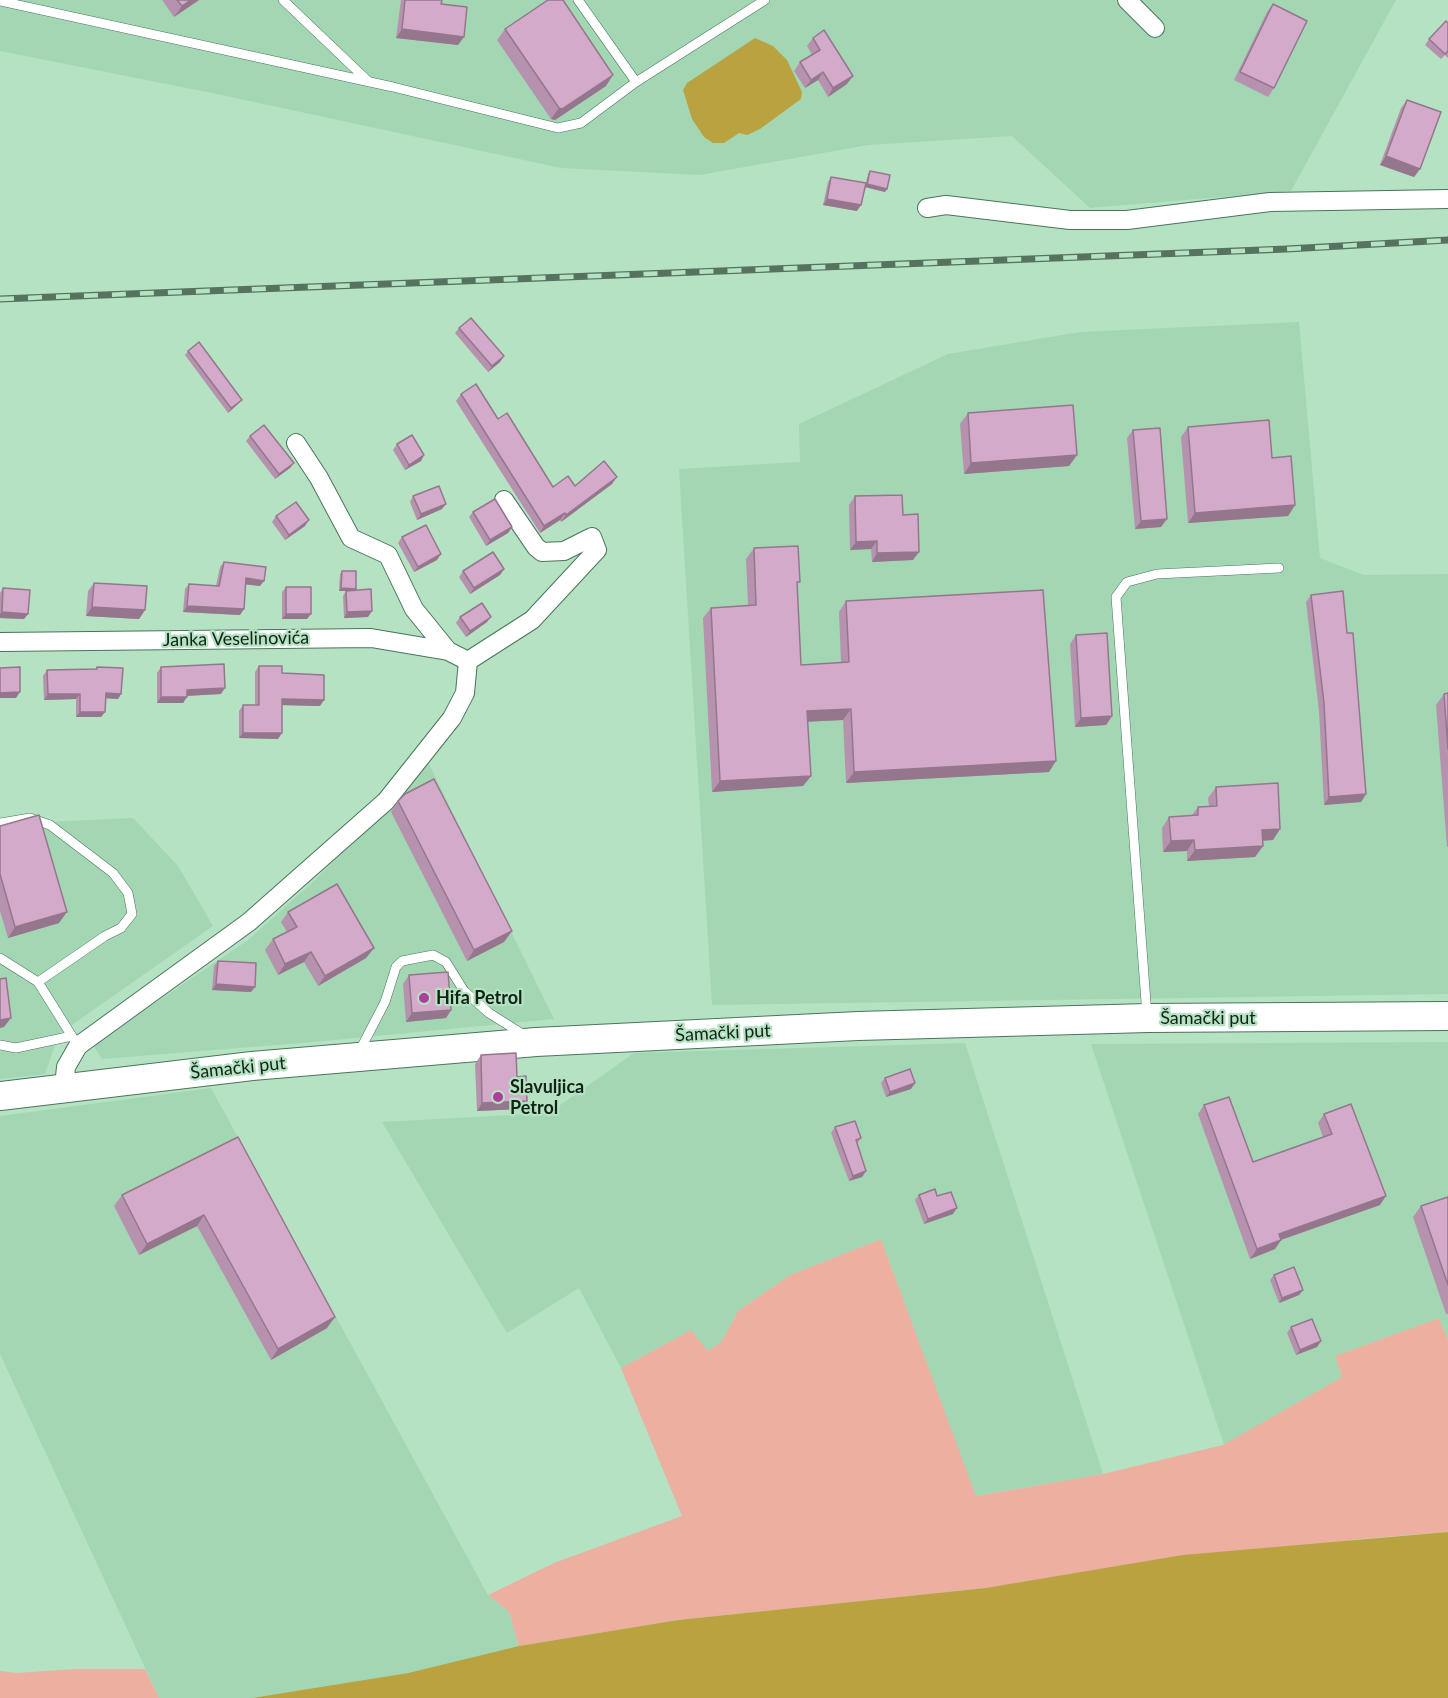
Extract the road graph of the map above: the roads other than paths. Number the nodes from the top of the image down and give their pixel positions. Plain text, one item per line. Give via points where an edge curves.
1 (283, 0) edge
2 (578, 0) edge
3 (765, 0) edge
4 (1127, 0) edge
5 (0, 1) edge
6 (1155, 28) dead end
7 (636, 82) junction
8 (370, 83) junction
9 (1448, 199) edge
10 (927, 208) dead end
11 (296, 443) dead end
12 (504, 500) dead end
13 (1279, 568) dead end
14 (0, 642) edge
15 (448, 651) junction
16 (468, 661) junction
17 (0, 823) edge
18 (0, 958) edge
19 (38, 982) junction
20 (1448, 1016) edge
21 (1148, 1018) junction
22 (75, 1041) junction
23 (536, 1042) junction
24 (0, 1045) edge
25 (357, 1057) junction
26 (64, 1087) junction
27 (0, 1096) edge

1 - 8 lane
2 - 7 lane
3 - 7 lane
4 - 6 street
5 - 8 lane
7 - 8 lane via 581,123 558,128
9 - 10 street via 1270,202 1104,220 1027,217 946,205
11 - 15 street via 351,538 388,555 414,609
12 - 16 street via 542,552 564,551 592,537 597,550 532,620
13 - 21 lane via 1157,574 1127,582 1116,597
14 - 15 street, Janka Veselinovića via 371,638
15 - 16 street, Janka Veselinovića
16 - 22 street via 465,693 452,718 386,801 249,922
17 - 19 lane via 30,818 50,825 113,873 128,893 132,914 121,928
18 - 19 lane
19 - 22 lane
20 - 21 main road, Šamački put
21 - 23 main road, Šamački put via 858,1026
22 - 24 lane via 16,1048
22 - 26 street
23 - 25 main road, Šamački put
23 - 25 lane via 489,1013 464,991 446,962 433,955 402,961 396,968 385,1002
25 - 26 main road, Šamački put
26 - 27 main road, Šamački put

